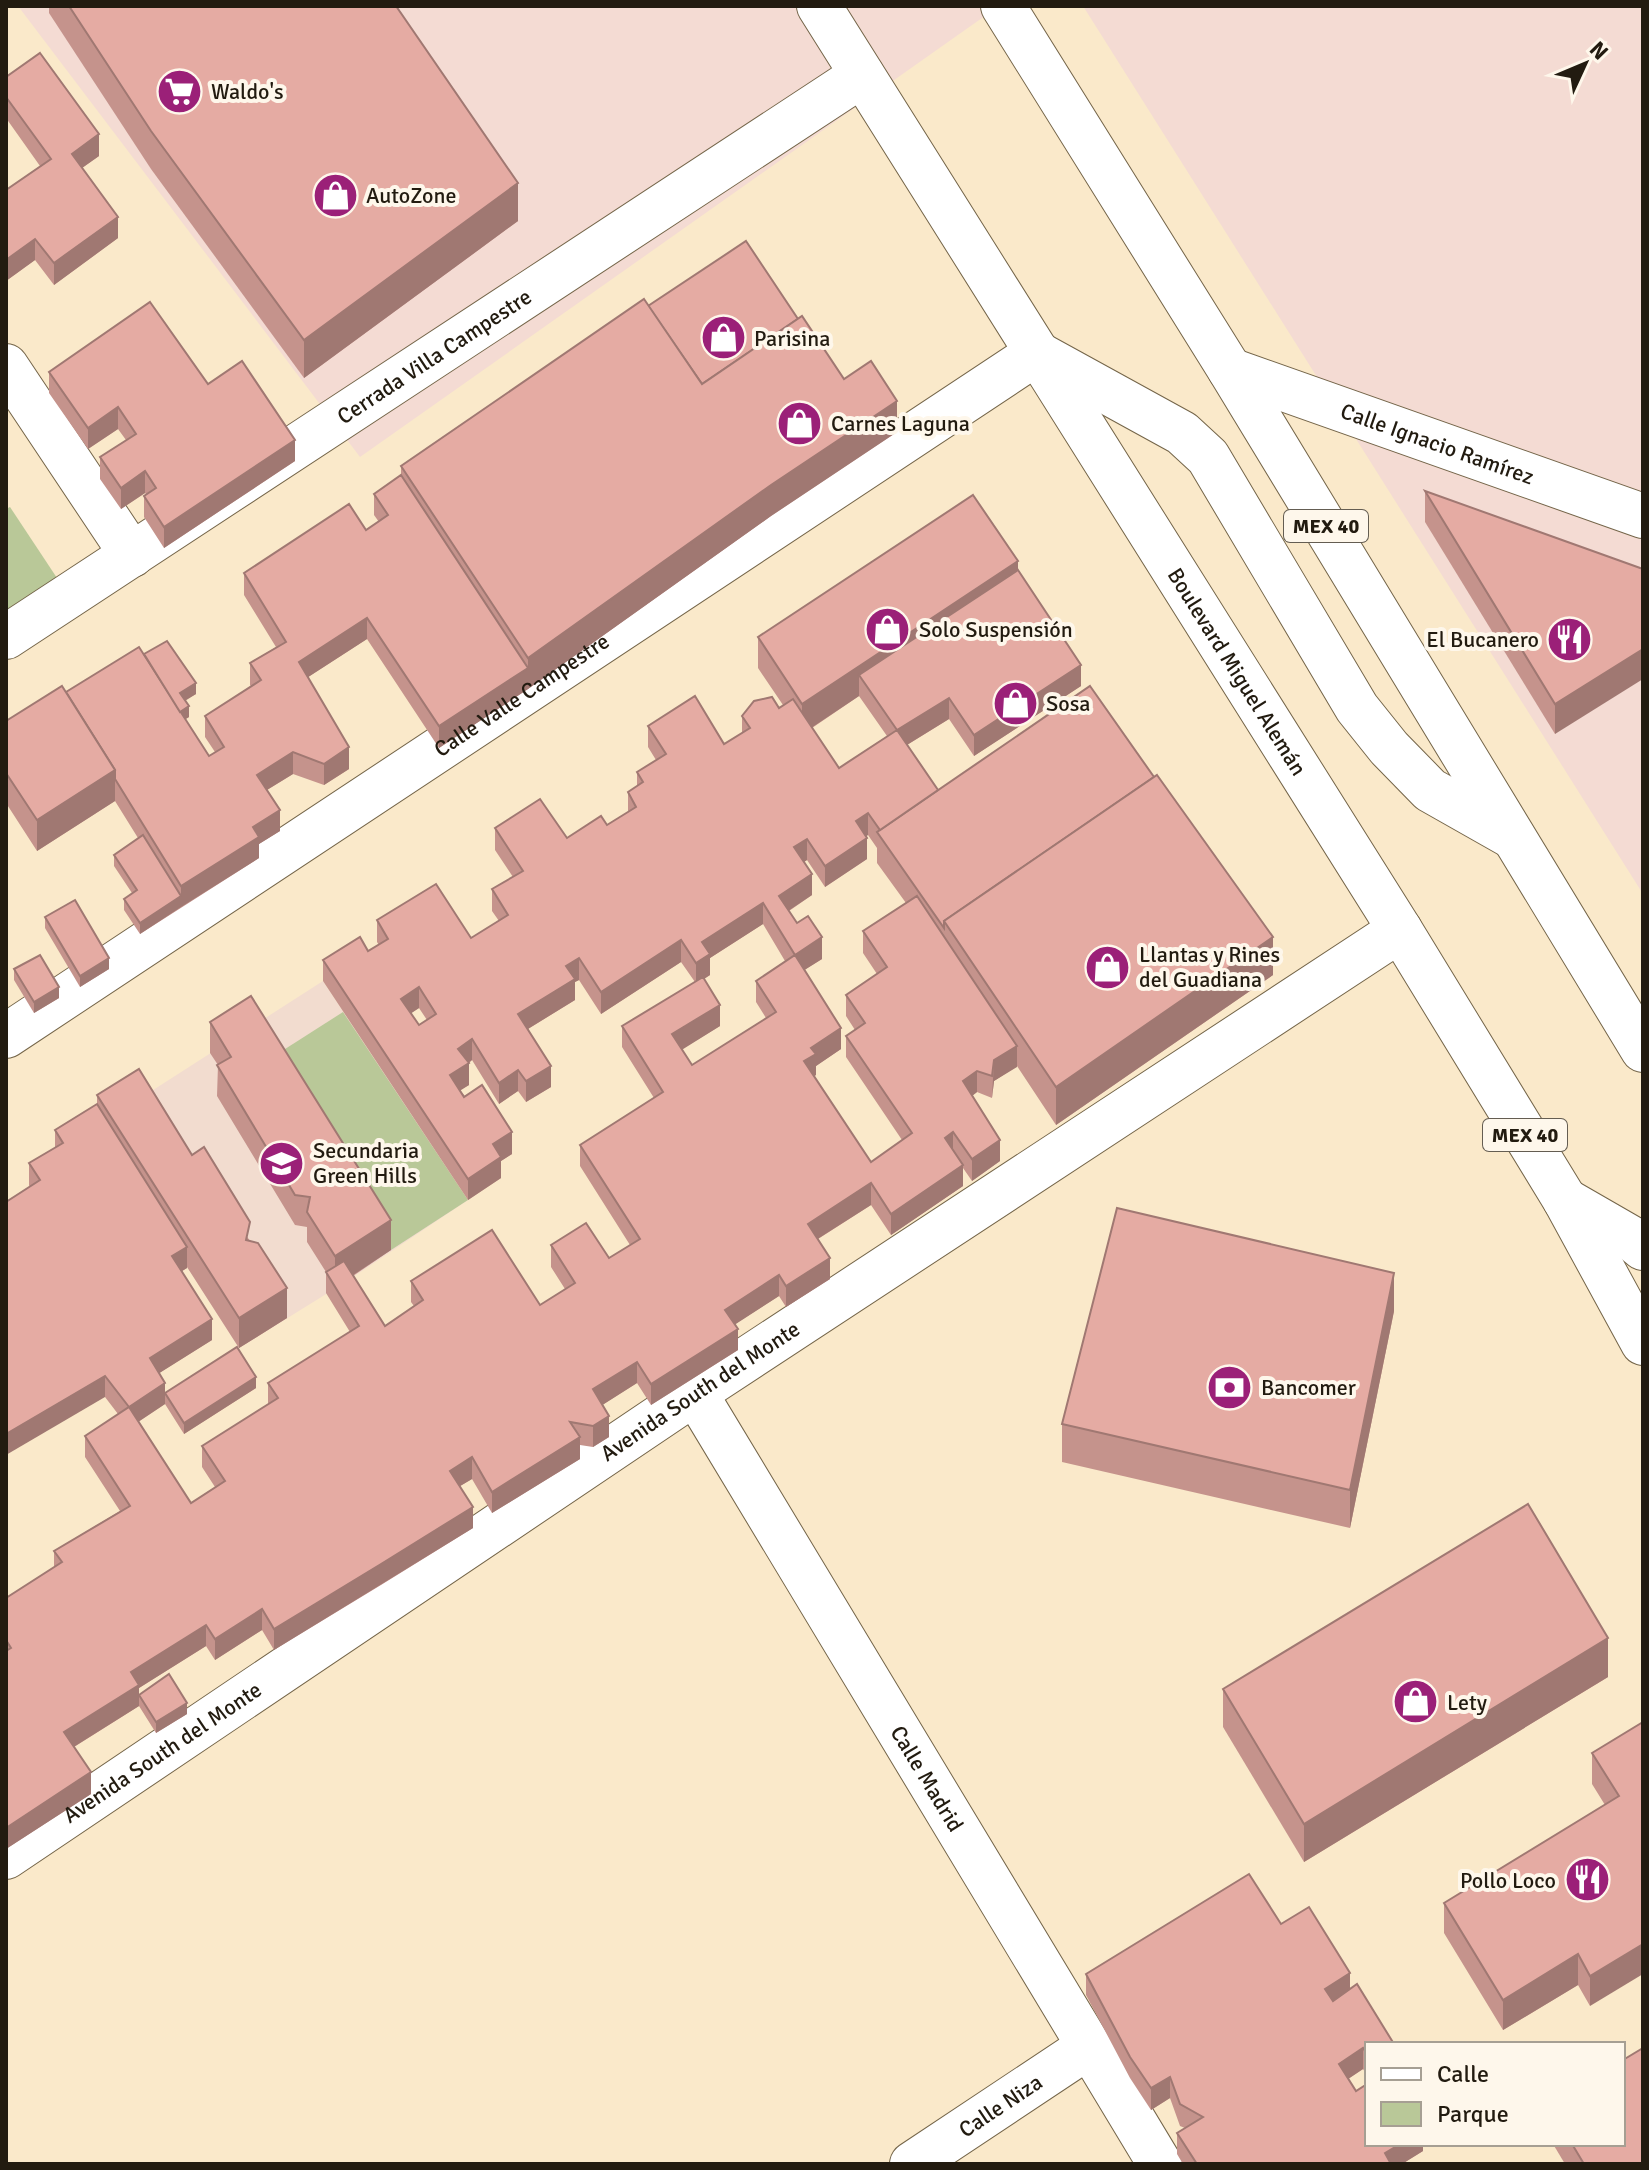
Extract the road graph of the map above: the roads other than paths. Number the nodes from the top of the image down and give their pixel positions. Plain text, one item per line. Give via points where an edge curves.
1 (819, 6) edge
2 (1003, 6) edge
3 (862, 75) junction
4 (1037, 353) junction
5 (6, 366) edge
6 (1230, 370) junction
7 (1643, 516) edge
8 (132, 555) junction
9 (6, 637) edge
10 (1516, 839) junction
11 (1400, 930) junction
12 (6, 1036) edge
13 (1643, 1050) edge
14 (1565, 1200) junction
15 (1643, 1248) edge
16 (1643, 1343) edge
17 (695, 1393) junction
18 (6, 1857) edge
19 (1088, 2047) junction
20 (1129, 2145) edge
21 (912, 2164) edge
22 (1160, 2164) edge

1 - 3 main road, Boulevard Miguel Alemán / MEX 40
2 - 6 main road, MEX 40
3 - 4 main road, Boulevard Miguel Alemán / MEX 40
3 - 8 main road, Cerrada Villa Campestre
4 - 10 main road via 1182,433 1208,457 1357,708 1389,748 1430,790
4 - 11 main road, Boulevard Miguel Alemán / MEX 40
4 - 12 main road, Calle Valle Campestre
5 - 8 main road
6 - 7 main road, Calle Ignacio Ramírez
6 - 10 main road, MEX 40
8 - 9 main road, Cerrada Villa Campestre
10 - 13 main road, MEX 40
11 - 14 main road, Boulevard Miguel Alemán / MEX 40
11 - 17 main road, Avenida South del Monte
14 - 15 main road
14 - 16 main road, Boulevard Miguel Alemán / MEX 40
17 - 18 main road, Avenida South del Monte
17 - 19 main road, Calle Madrid
19 - 20 main road, Calle Madrid
19 - 21 main road, Calle Niza
20 - 22 main road, Calle Madrid

